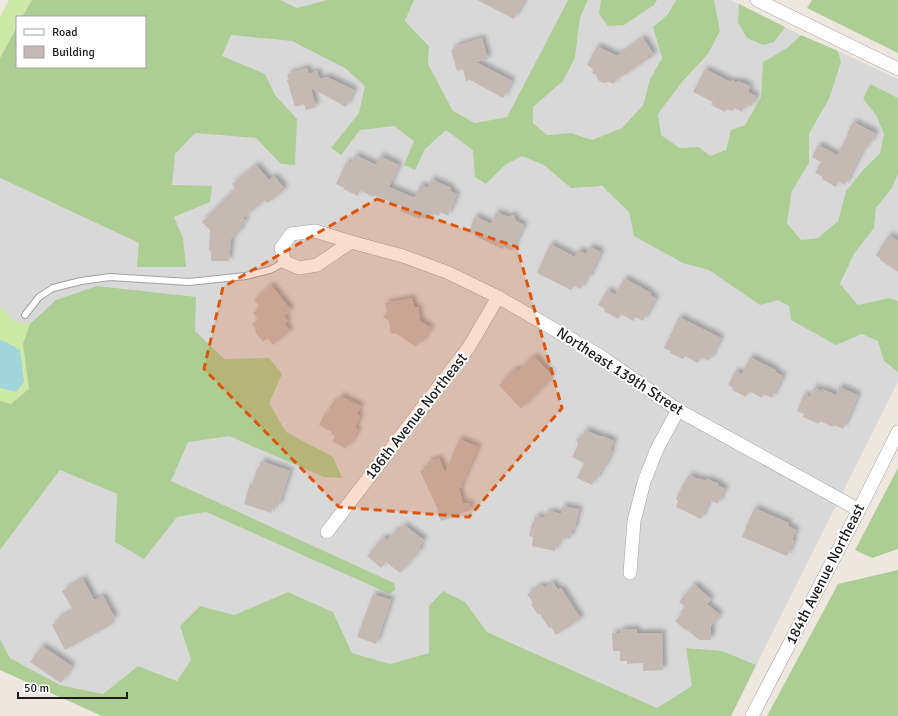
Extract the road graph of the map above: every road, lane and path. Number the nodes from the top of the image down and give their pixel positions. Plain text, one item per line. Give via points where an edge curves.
1 (758, 0) edge
2 (898, 68) edge
3 (351, 242) junction
4 (286, 262) junction
5 (498, 297) junction
6 (25, 316) dead end
7 (678, 410) junction
8 (898, 432) edge
9 (859, 510) junction
10 (327, 532) dead end
11 (630, 573) dead end
12 (752, 716) edge

1 - 2 street
3 - 4 street via 317,265 299,268
3 - 4 street, Northeast 139th Street via 315,231 291,234 281,248
3 - 5 street, Northeast 139th Street via 403,256
4 - 6 lane via 270,270 246,276 189,282 110,277 81,281 53,288 39,298
5 - 7 street, Northeast 139th Street via 602,357
5 - 10 street, 186th Avenue Northeast via 469,347
7 - 9 street, Northeast 139th Street
7 - 11 street via 657,449 644,482 634,520
8 - 9 street, 184th Avenue Northeast
9 - 12 street, 184th Avenue Northeast

